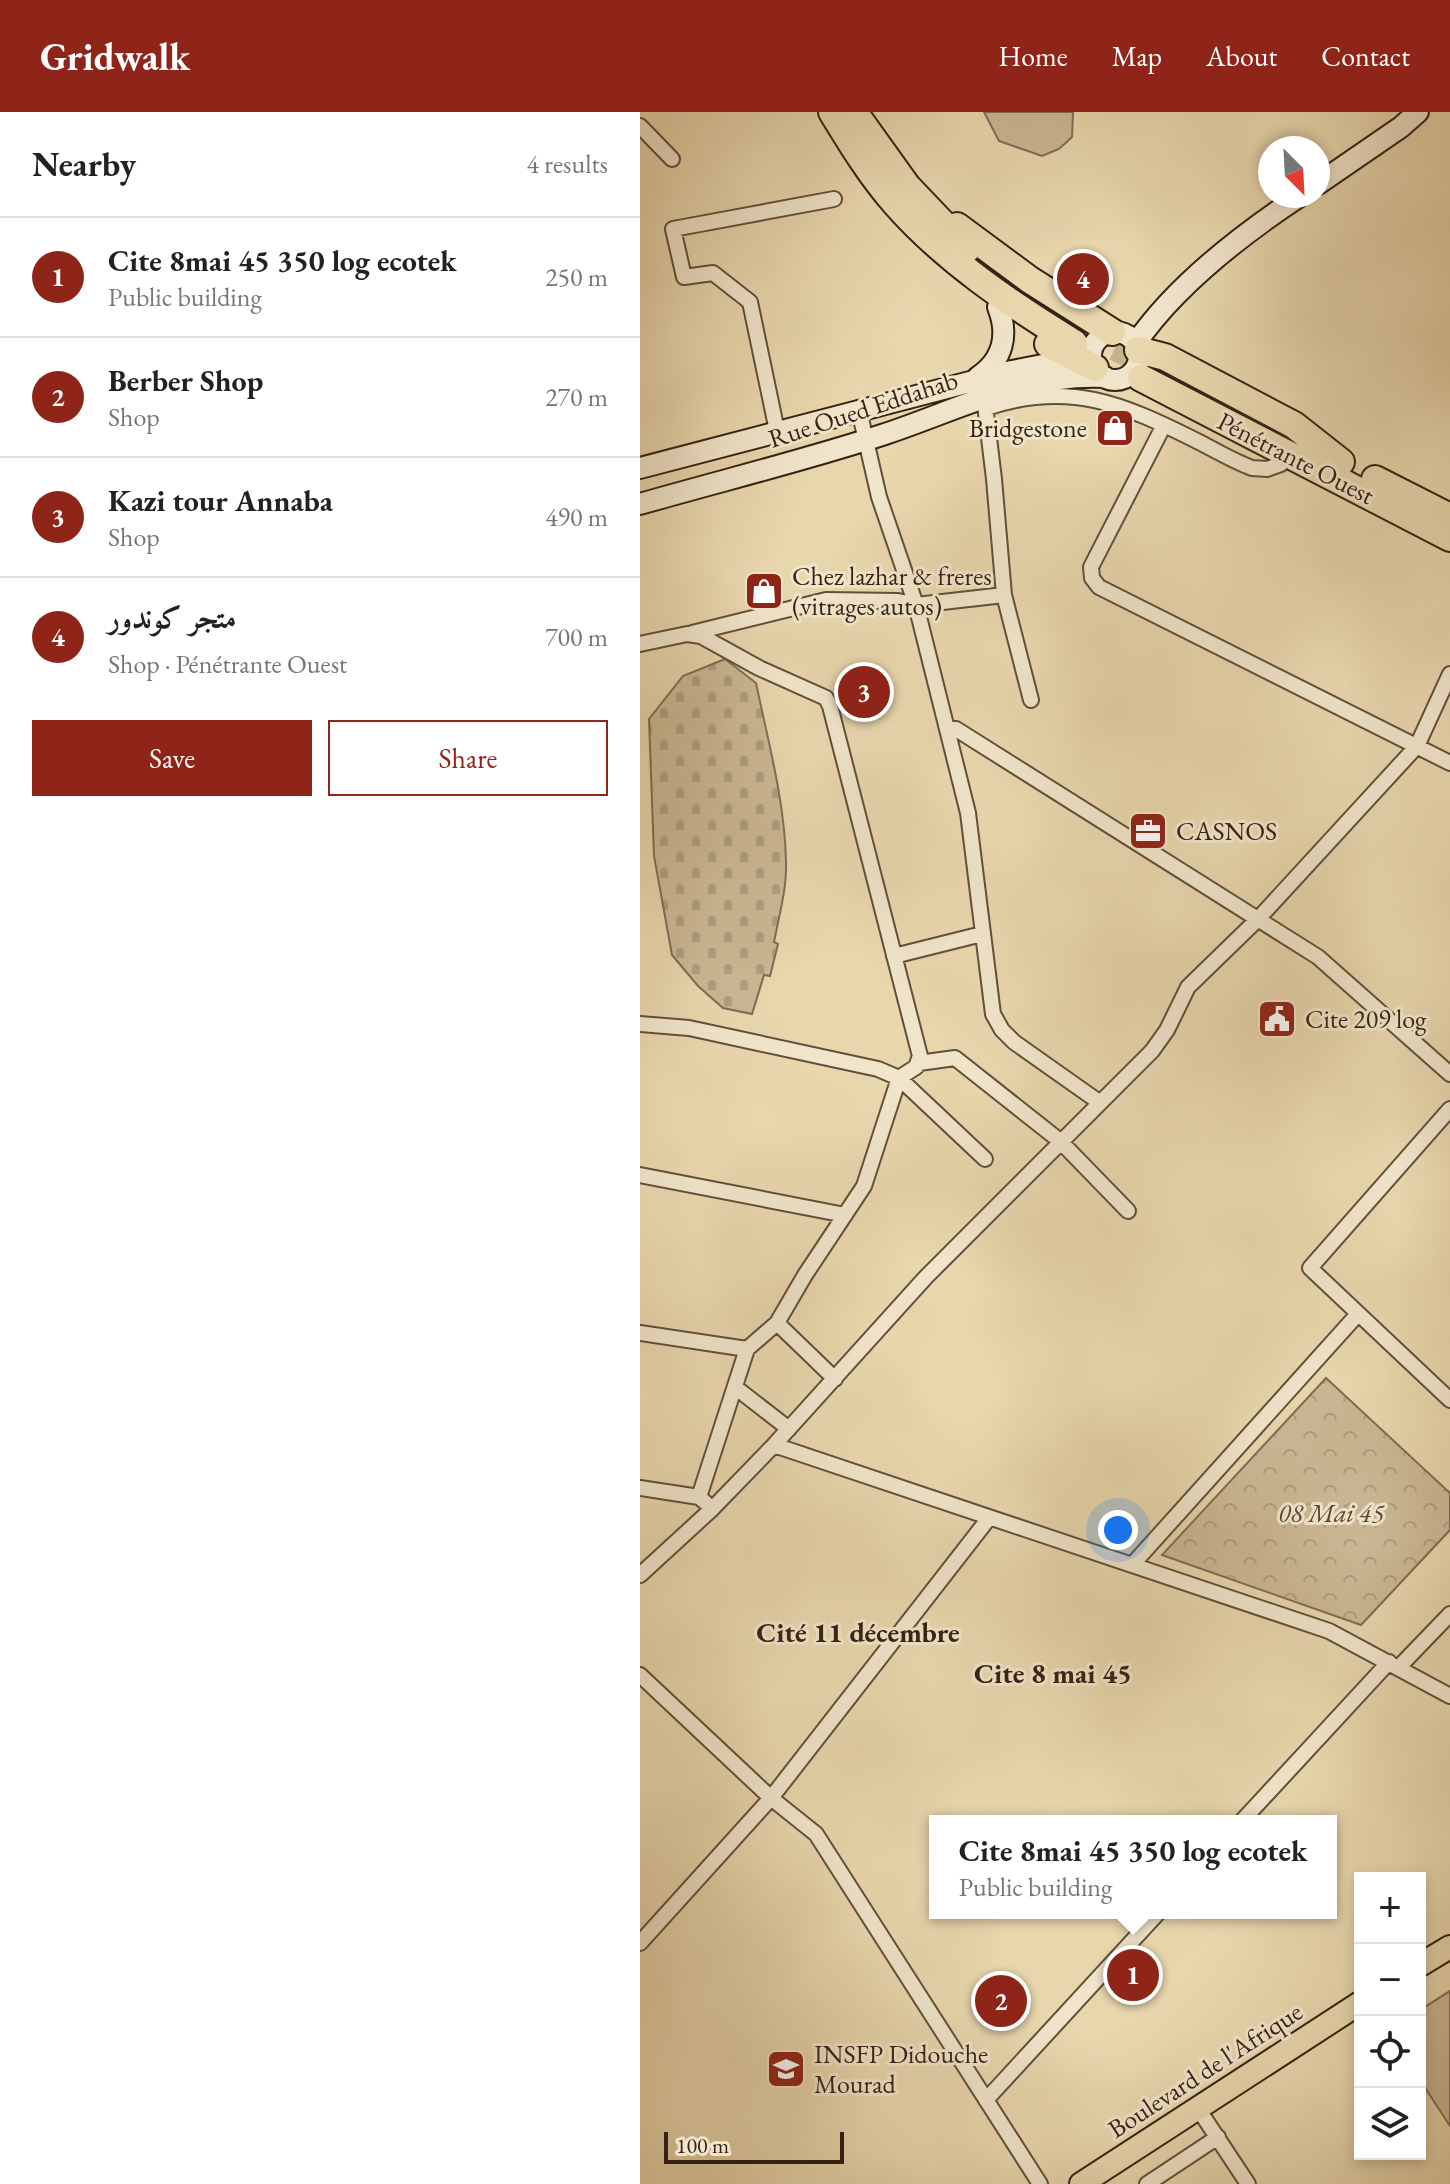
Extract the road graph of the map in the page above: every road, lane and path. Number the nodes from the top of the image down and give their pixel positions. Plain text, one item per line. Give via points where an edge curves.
1 (832, 112) edge
2 (854, 112) edge
3 (1418, 112) edge
4 (641, 130) edge
5 (672, 159) dead end
6 (1330, 176) edge
7 (834, 199) dead end
8 (1283, 208) edge
9 (948, 253) junction
10 (998, 307) junction
11 (1110, 355) junction
12 (980, 396) junction
13 (859, 410) junction
14 (1164, 425) junction
15 (777, 431) junction
16 (867, 440) junction
17 (1281, 464) junction
18 (640, 468) edge
19 (1341, 472) junction
20 (640, 504) edge
21 (1450, 517) edge
22 (1450, 538) edge
23 (1004, 595) junction
24 (916, 605) junction
25 (687, 634) junction
26 (640, 644) edge
27 (1450, 674) edge
28 (1031, 700) dead end
29 (947, 729) junction
30 (1417, 746) junction
31 (1450, 763) edge
32 (1258, 919) junction
33 (982, 934) junction
34 (894, 956) junction
35 (640, 1024) edge
36 (919, 1063) junction
37 (1450, 1074) edge
38 (899, 1078) junction
39 (1099, 1102) junction
40 (1450, 1109) edge
41 (1060, 1141) junction
42 (985, 1159) dead end
43 (640, 1175) edge
44 (1128, 1211) dead end
45 (845, 1215) junction
46 (1357, 1315) junction
47 (777, 1323) junction
48 (640, 1333) edge
49 (747, 1349) junction
50 (835, 1379) junction
51 (735, 1387) junction
52 (1450, 1400) edge
53 (789, 1429) junction
54 (774, 1445) junction
55 (640, 1488) edge
56 (699, 1497) junction
57 (712, 1509) junction
58 (989, 1518) junction
59 (1132, 1565) junction
60 (640, 1575) edge
61 (1450, 1614) edge
62 (1394, 1664) junction
63 (640, 1675) edge
64 (1450, 1696) edge
65 (771, 1798) junction
66 (1248, 1815) edge
67 (1152, 1919) edge
68 (640, 1943) edge
69 (1450, 1947) edge
70 (1426, 1961) edge
71 (1450, 1965) edge
72 (1426, 1979) edge
73 (1354, 2007) edge
74 (1354, 2024) edge
75 (986, 2100) junction
76 (1203, 2116) junction
77 (1218, 2137) junction
78 (1040, 2184) edge
79 (1081, 2184) edge
80 (1098, 2184) edge
81 (1147, 2184) edge
82 (1248, 2184) edge

1 - 9 highway, Pénétrante Ouest via 893,202
2 - 11 highway via 934,216 959,227 1040,287
3 - 6 main road
4 - 5 street
7 - 15 street via 673,229 684,277 713,273 750,302
8 - 11 main road via 1241,237
9 - 10 highway
9 - 11 highway, Pénétrante Ouest via 1009,302
10 - 11 highway via 1040,339
10 - 12 main road via 1003,345
11 - 12 main road
11 - 12 main road, Rue Oued Eddahab via 1056,378
11 - 17 highway via 1148,400
11 - 19 highway, Pénétrante Ouest
12 - 13 main road
12 - 14 street via 1097,399
12 - 16 main road, Rue Oued Eddahab
12 - 23 street
13 - 15 main road
13 - 16 street
14 - 17 street via 1252,468
14 - 30 street via 1091,567 1093,581
15 - 18 main road
16 - 20 main road, Rue Oued Eddahab
16 - 24 street via 879,497
17 - 19 highway
19 - 21 highway, Pénétrante Ouest
19 - 22 highway, Pénétrante Ouest
23 - 24 street
23 - 28 street
24 - 25 street via 826,600
24 - 29 street
25 - 26 street
25 - 34 street via 701,636 826,698
27 - 30 street
29 - 32 street via 956,729
29 - 33 street via 968,813
30 - 31 street
30 - 32 street
32 - 37 street via 1318,957
32 - 39 street via 1188,987 1160,1041
33 - 34 street
33 - 39 street via 993,1014 1002,1030
34 - 36 street
35 - 38 street via 689,1028
36 - 38 street
36 - 41 street via 955,1058
38 - 42 street
38 - 45 street via 864,1186
39 - 41 street
40 - 46 street via 1310,1268
41 - 44 street
41 - 50 street
43 - 45 street
45 - 47 street
46 - 52 street
46 - 59 street
47 - 49 street
47 - 50 street
48 - 49 street
49 - 51 street
50 - 53 street
51 - 53 street
51 - 56 street
53 - 54 street
54 - 57 street
54 - 58 street
55 - 56 street
56 - 57 street
57 - 60 street
58 - 59 street
58 - 65 street
59 - 62 street via 1329,1631
61 - 62 street
62 - 64 street
62 - 66 street
63 - 65 street
65 - 68 street
65 - 75 street via 816,1834
67 - 75 street
69 - 70 main road
71 - 72 main road
73 - 79 main road, Boulevard de l'Afrique
74 - 76 main road, Boulevard de l'Afrique
75 - 78 street
76 - 77 street
76 - 80 main road, Boulevard de l'Afrique
77 - 81 street
77 - 82 street

